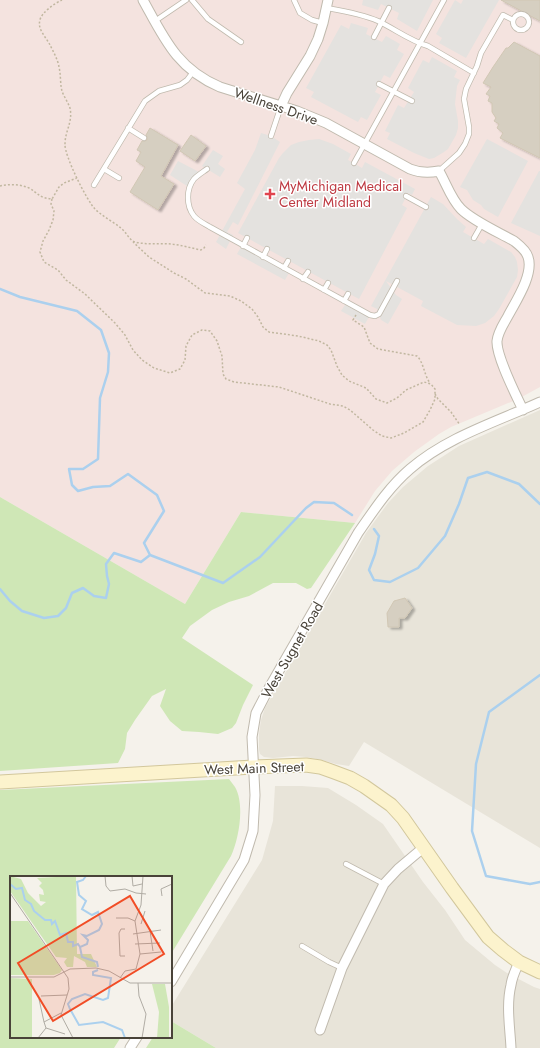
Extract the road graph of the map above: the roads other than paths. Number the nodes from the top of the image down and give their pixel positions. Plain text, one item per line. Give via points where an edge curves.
1 (143, 0) edge
2 (186, 0) edge
3 (192, 0) edge
4 (294, 0) edge
5 (444, 0) edge
6 (328, 4) edge
7 (389, 8) dead end
8 (514, 20) dead end
9 (155, 21) junction
10 (323, 23) junction
11 (381, 23) junction
12 (374, 37) dead end
13 (241, 42) dead end
14 (420, 44) junction
15 (193, 72) junction
16 (474, 73) junction
17 (379, 84) dead end
18 (393, 92) junction
19 (412, 101) dead end
20 (281, 106) junction
21 (128, 128) junction
22 (271, 136) dead end
23 (144, 138) dead end
24 (365, 144) junction
25 (354, 163) dead end
26 (104, 169) junction
27 (207, 169) dead end
28 (439, 171) junction
29 (119, 178) dead end
30 (94, 185) dead end
31 (406, 196) dead end
32 (426, 207) dead end
33 (482, 223) junction
34 (247, 238) dead end
35 (474, 238) dead end
36 (243, 246) junction
37 (267, 250) dead end
38 (263, 257) junction
39 (288, 261) dead end
40 (284, 268) junction
41 (308, 272) dead end
42 (303, 278) junction
43 (397, 281) dead end
44 (328, 283) dead end
45 (324, 290) junction
46 (348, 294) dead end
47 (344, 301) junction
48 (540, 402) edge
49 (523, 410) junction
50 (253, 767) junction
51 (0, 782) edge
52 (423, 848) junction
53 (346, 864) dead end
54 (384, 884) junction
55 (302, 946) dead end
56 (519, 962) junction
57 (342, 968) junction
58 (540, 972) edge
59 (172, 980) edge
60 (320, 1030) dead end
61 (136, 1038) edge
62 (130, 1048) edge
63 (511, 1048) edge

1 - 9 street, Wellness Drive
2 - 9 lane
3 - 13 lane via 208,19
4 - 10 lane via 300,13
5 - 14 lane
6 - 10 street
6 - 11 lane
7 - 11 lane
8 - 16 lane via 503,14 481,53
9 - 15 street, Wellness Drive via 174,53
10 - 20 street via 310,56
11 - 12 lane
11 - 14 lane
14 - 16 lane via 428,46
14 - 18 lane
15 - 20 street, Wellness Drive via 220,87
15 - 21 lane via 180,85 159,91 145,101
16 - 28 lane via 464,99 469,134 459,153
17 - 18 lane
18 - 19 lane
18 - 24 lane
20 - 22 lane
20 - 24 street, Wellness Drive via 326,123
21 - 23 lane
21 - 26 lane
24 - 25 lane
24 - 28 street, Wellness Drive via 410,169 431,173
26 - 29 lane
26 - 30 lane
27 - 36 lane via 194,179 187,198 189,209 195,218
28 - 33 street via 460,208
31 - 32 lane
33 - 35 lane
33 - 49 street via 514,241 528,257 528,276 499,332 497,343 503,365
34 - 36 lane
36 - 38 lane
37 - 38 lane
38 - 40 lane
39 - 40 lane
40 - 42 lane
41 - 42 lane
42 - 45 lane
43 - 47 lane via 379,314 374,316
44 - 45 lane
45 - 47 lane
46 - 47 lane
48 - 49 street, West Sugnet Road
49 - 50 street, West Sugnet Road via 455,440 428,456 410,469 375,508 268,688 256,713 252,737
50 - 51 street, West Main Street
50 - 52 street, West Main Street via 306,765 320,767 350,778 391,805
50 - 59 street, West Sugnet Road via 256,795 253,831 244,860
52 - 54 street
52 - 56 street, West Main Street via 488,937
53 - 54 lane
54 - 57 street
55 - 57 lane
56 - 58 street, West Main Street
56 - 63 street via 510,987
57 - 60 street
61 - 62 street

